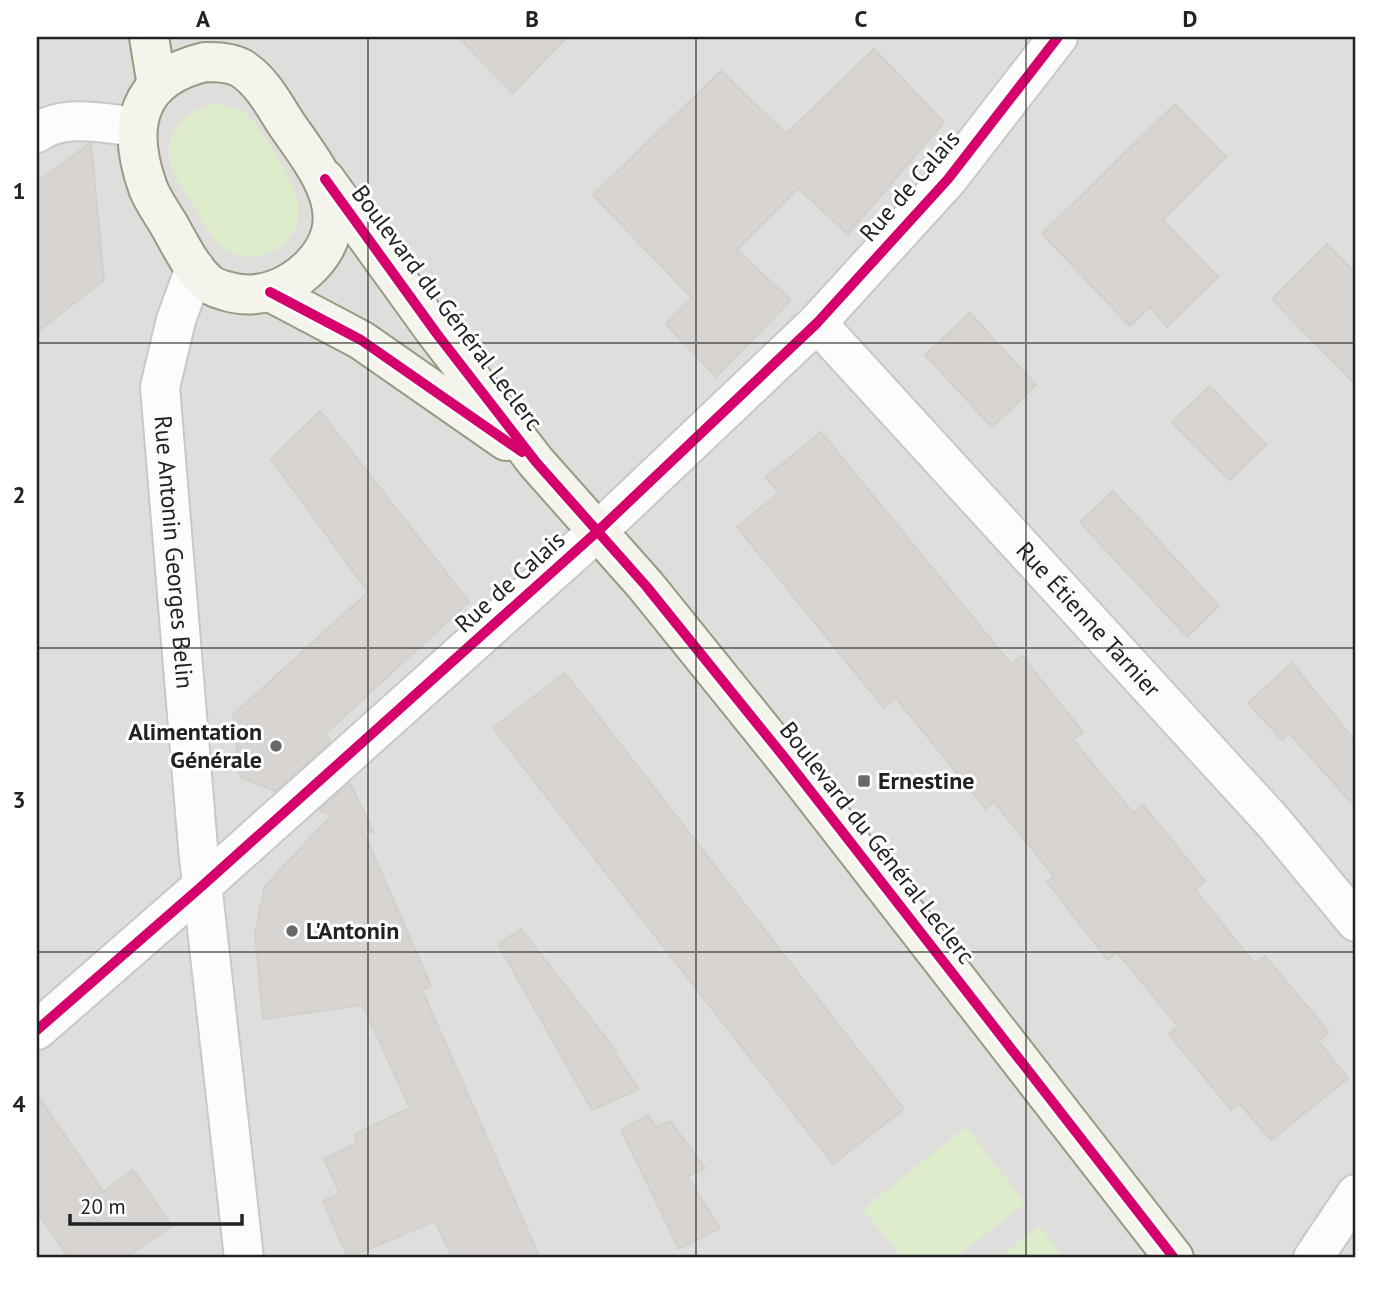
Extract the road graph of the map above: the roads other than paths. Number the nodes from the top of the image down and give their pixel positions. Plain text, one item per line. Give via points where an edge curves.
1 (149, 37) edge
2 (215, 37) edge
3 (1058, 37) edge
4 (238, 67) junction
5 (157, 86) junction
6 (138, 127) junction
7 (37, 133) edge
8 (325, 179) junction
9 (195, 268) junction
10 (270, 292) junction
11 (817, 323) junction
12 (536, 462) junction
13 (599, 530) junction
14 (202, 886) junction
15 (1356, 922) edge
16 (37, 1030) edge
17 (1356, 1194) edge
18 (244, 1258) edge
19 (1174, 1258) edge
20 (1313, 1258) edge

1 - 5 main road
2 - 4 main road
3 - 11 street, Rue de Calais via 948,179
4 - 5 main road via 220,62 186,66
4 - 8 main road via 256,80
5 - 6 main road via 144,104
6 - 7 street via 75,121
6 - 9 main road via 140,161 149,191
8 - 10 main road via 333,216 326,247 300,277
8 - 12 main road, Boulevard du Général Leclerc
9 - 10 main road via 207,282 233,293 252,296
9 - 14 street, Rue Antonin Georges Belin via 176,320 160,387
10 - 12 main road, Boulevard du Général Leclerc via 361,340
11 - 13 street, Rue de Calais
11 - 15 street, Rue Étienne Tarnier via 1275,824
12 - 13 main road, Boulevard du Général Leclerc
13 - 14 street, Rue de Calais
13 - 19 main road, Boulevard du Général Leclerc via 796,772
14 - 16 street, Rue de Calais
14 - 18 street, Rue Antonin Georges Belin
17 - 20 street

